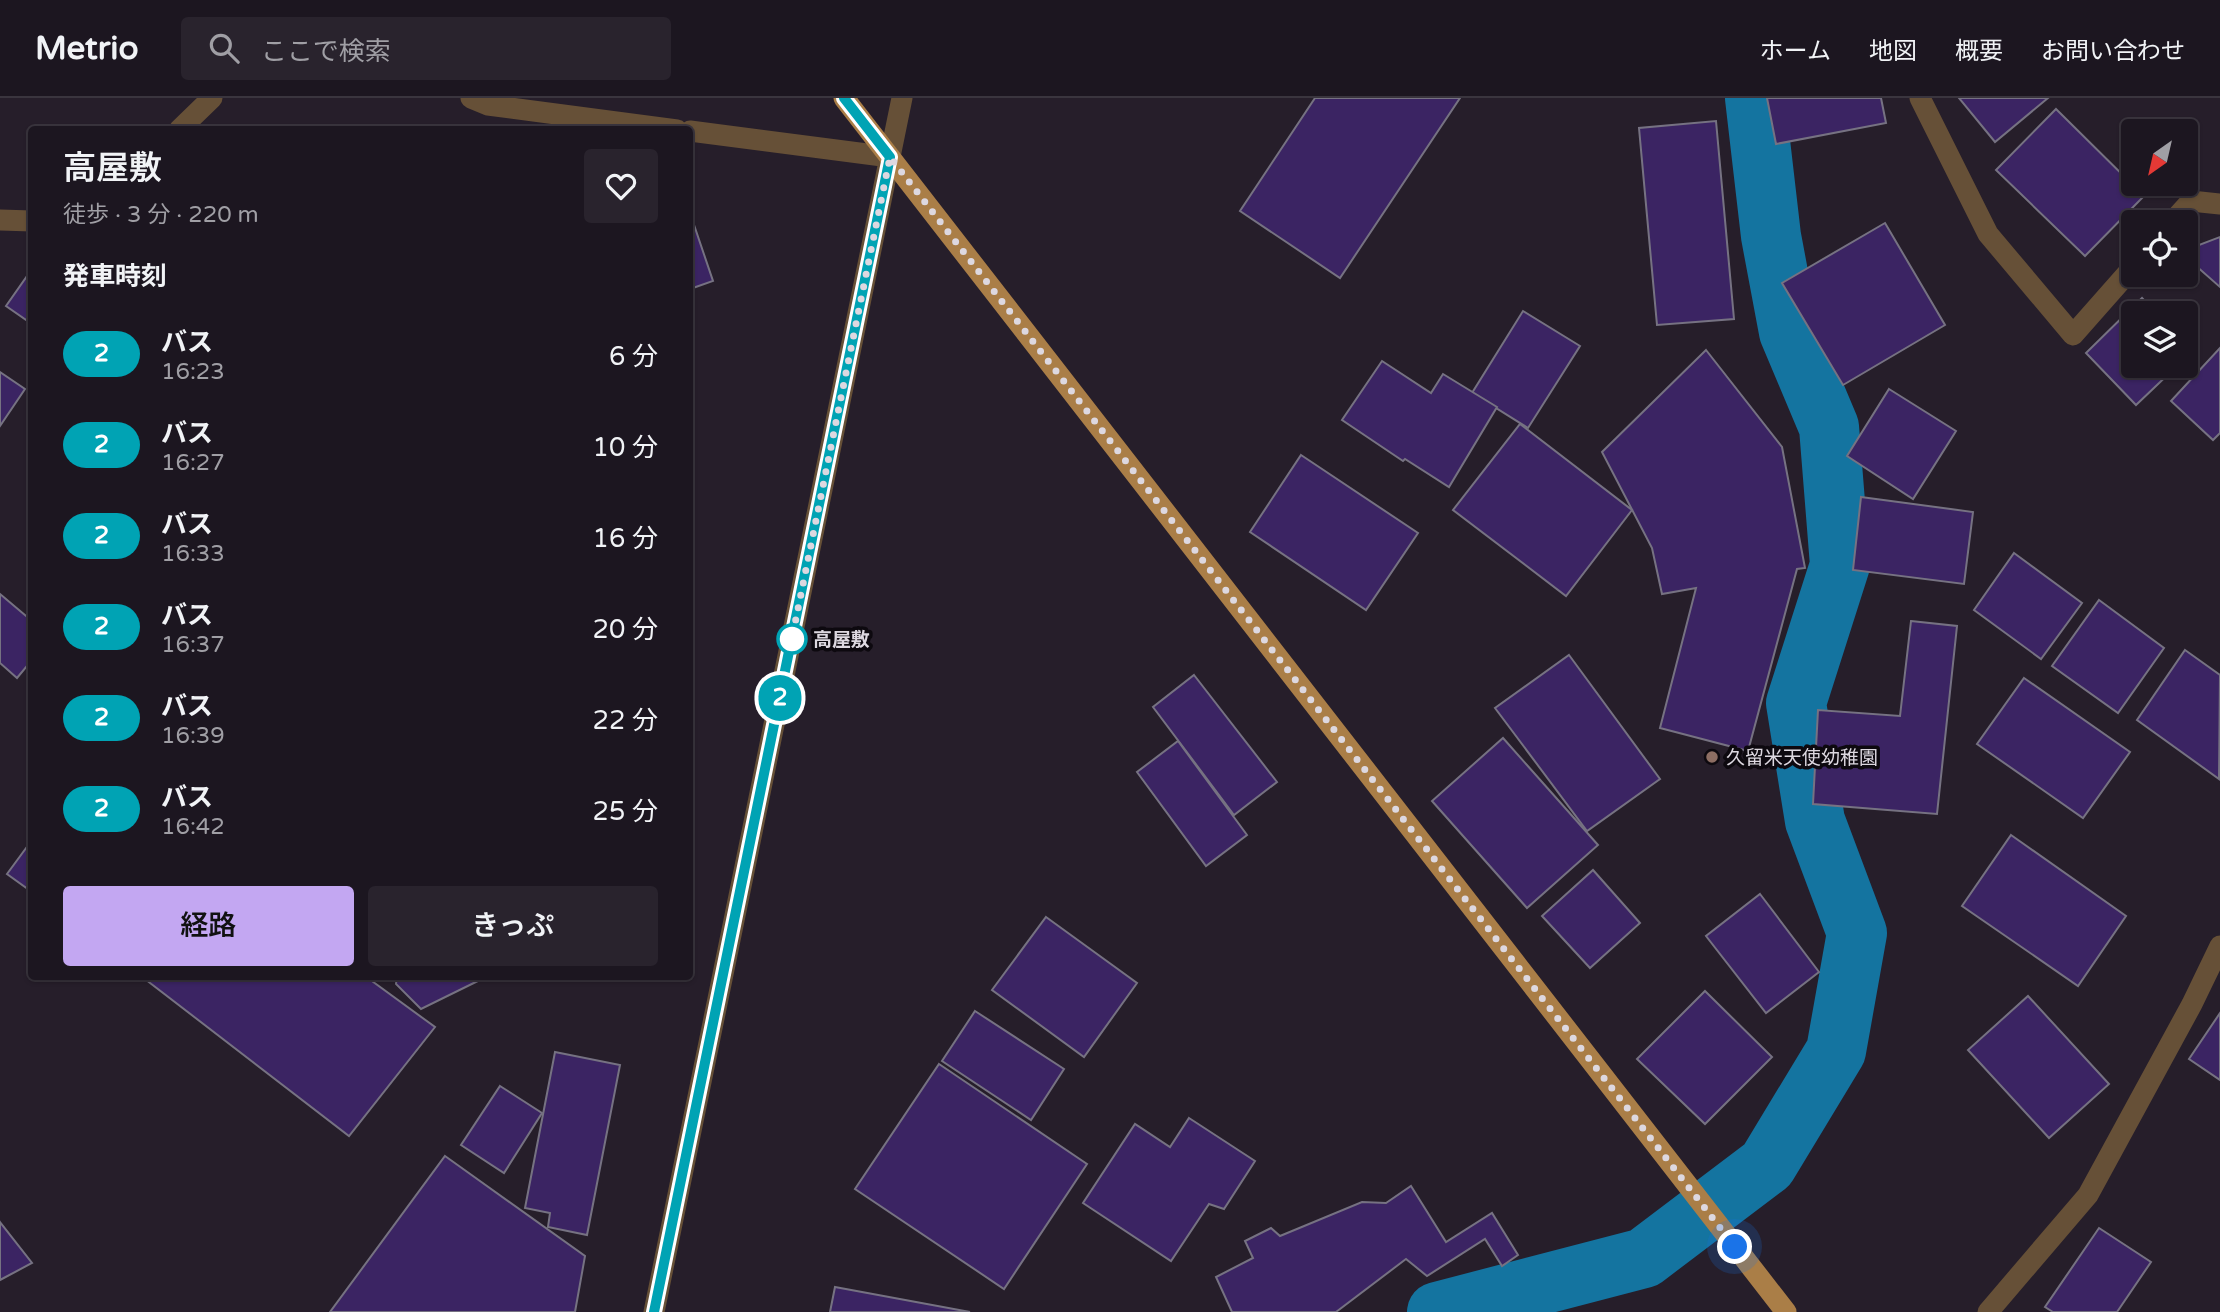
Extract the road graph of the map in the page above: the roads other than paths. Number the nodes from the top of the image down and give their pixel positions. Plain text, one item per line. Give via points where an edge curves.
1 (212, 98) edge
2 (471, 98) edge
3 (844, 98) edge
4 (902, 98) edge
5 (1920, 98) edge
6 (183, 126) edge
7 (647, 126) edge
8 (693, 131) edge
9 (890, 157) junction
10 (2220, 204) edge
11 (2183, 210) edge
12 (0, 220) edge
13 (28, 221) edge
14 (2121, 281) edge
15 (2220, 946) edge
16 (654, 1312) edge
17 (1786, 1312) edge
18 (1988, 1312) edge

1 - 6 street
2 - 7 street via 488,105
3 - 9 main road
4 - 9 street
5 - 14 street via 1988,234 2073,335
8 - 9 street
9 - 16 street
9 - 17 main road
10 - 11 street via 2191,201
12 - 13 street
15 - 18 street via 2088,1195

